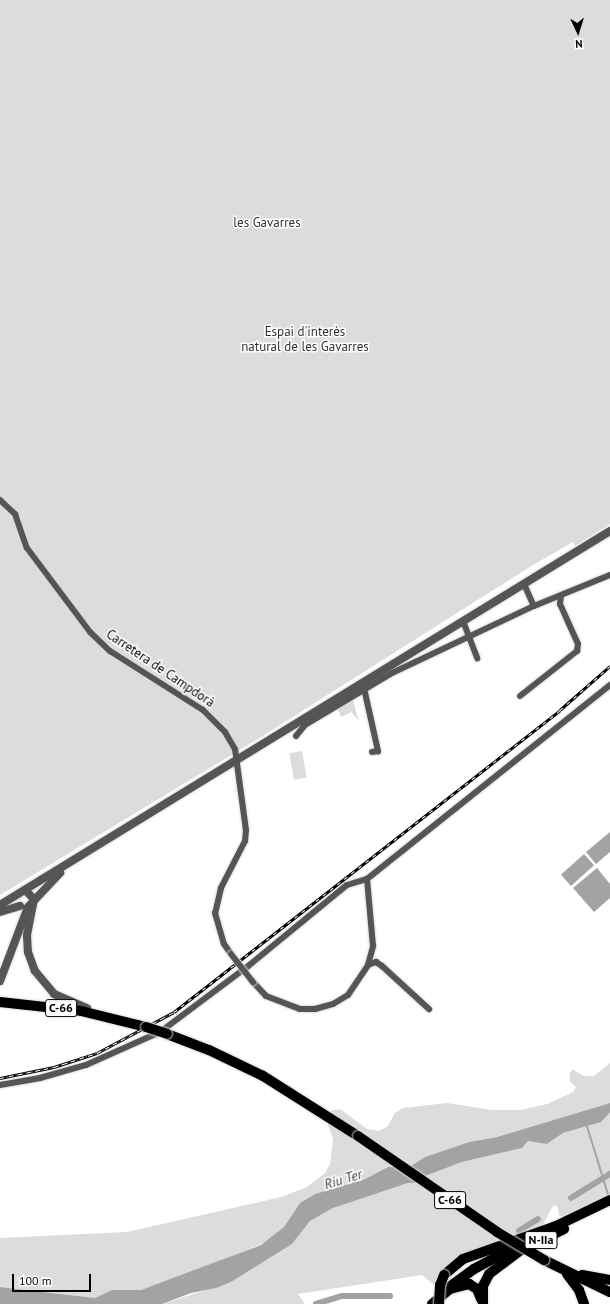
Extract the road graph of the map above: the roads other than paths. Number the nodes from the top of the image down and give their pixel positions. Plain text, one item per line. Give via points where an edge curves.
1 (0, 500) edge
2 (610, 531) edge
3 (610, 575) edge
4 (524, 584) junction
5 (561, 596) junction
6 (534, 606) junction
7 (463, 621) junction
8 (469, 636) junction
9 (477, 658) dead end
10 (364, 688) junction
11 (609, 688) edge
12 (520, 696) dead end
13 (296, 736) dead end
14 (372, 752) dead end
15 (237, 761) junction
16 (75, 861) junction
17 (367, 879) junction
18 (25, 890) junction
19 (16, 896) junction
20 (34, 899) junction
21 (0, 905) edge
22 (24, 907) junction
23 (0, 912) edge
24 (368, 965) junction
25 (0, 981) edge
26 (0, 1002) edge
27 (429, 1010) dead end
28 (121, 1020) junction
29 (0, 1085) edge
30 (610, 1200) edge
31 (610, 1206) edge
32 (559, 1225) junction
33 (521, 1250) junction
34 (570, 1274) junction
35 (610, 1280) edge
36 (461, 1285) junction
37 (610, 1292) edge
38 (429, 1304) edge
39 (432, 1304) edge
40 (438, 1304) edge
41 (483, 1304) edge
42 (584, 1304) edge

1 - 15 street, Carretera de Campdorà via 15,514 27,548 90,632 110,651 173,689 210,716 225,732 235,749
2 - 4 street
3 - 5 street
4 - 6 street
4 - 7 street
5 - 6 street
5 - 12 street via 560,604 578,644 577,651
6 - 8 street
7 - 8 street
7 - 15 street
8 - 9 street
8 - 10 street
10 - 13 street via 305,725
10 - 14 street via 378,751
11 - 17 street
15 - 16 street
15 - 24 street, Carretera de Campdorà, bridge via 245,842 221,888 215,913 224,944 266,996 300,1009 315,1009 333,1004 348,995
16 - 18 street
16 - 20 street
17 - 24 street, Carretera de Campdorà via 373,946
17 - 29 street via 347,885 247,967 160,1032 86,1065 40,1078
18 - 19 street
18 - 20 street
19 - 21 street
19 - 22 street via 17,904
20 - 22 street
20 - 28 street via 28,920 27,942 38,977 63,1000 110,1014
22 - 23 street
22 - 25 street
24 - 27 street via 374,962 382,966
26 - 28 main road, C-66 via 60,1008
28 - 34 main road, C-66, bridge via 168,1034 216,1053 263,1076 358,1136 497,1232
30 - 32 main road, N-IIa
31 - 33 main road, N-IIa
32 - 38 main road, N-IIa via 474,1270
32 - 40 main road, bridge via 463,1259 444,1275
33 - 36 main road, N-IIa
33 - 41 main road via 489,1274 483,1286
34 - 35 main road
34 - 37 main road, C-66
34 - 42 main road
36 - 39 main road via 450,1289
36 - 40 main road, N-IIa
36 - 41 main road via 468,1284 477,1289

